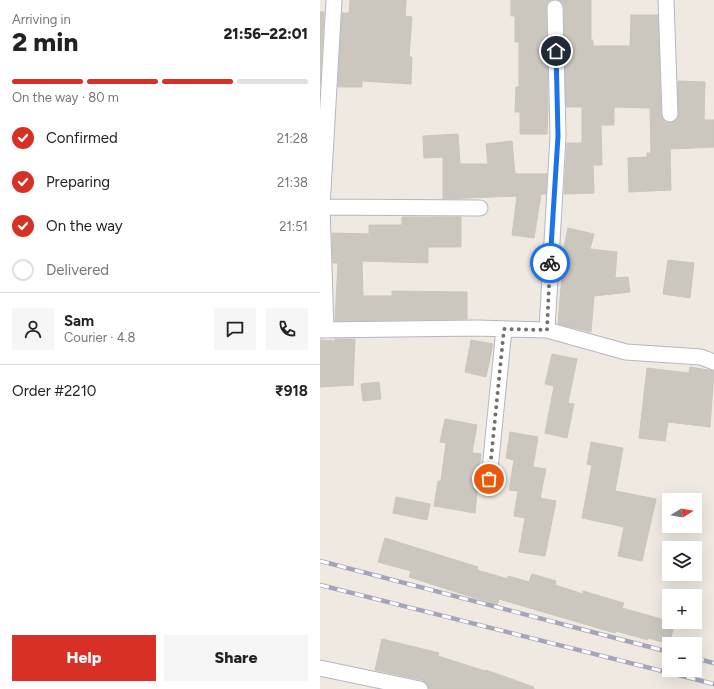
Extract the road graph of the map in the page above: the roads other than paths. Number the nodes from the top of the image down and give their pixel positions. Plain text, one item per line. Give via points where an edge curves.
1 (666, 0) edge
2 (329, 7) edge
3 (555, 8) dead end
4 (670, 114) dead end
5 (322, 174) edge
6 (322, 207) junction
7 (480, 208) dead end
8 (504, 329) junction
9 (323, 330) edge
10 (547, 330) junction
11 (714, 362) edge
12 (489, 479) dead end
13 (320, 668) edge
14 (420, 689) edge

1 - 4 street
2 - 5 street
3 - 10 street via 558,136
5 - 6 street
6 - 7 street
6 - 9 street
8 - 9 street
8 - 10 street
8 - 12 street
10 - 11 street via 626,352 701,357
13 - 14 street

